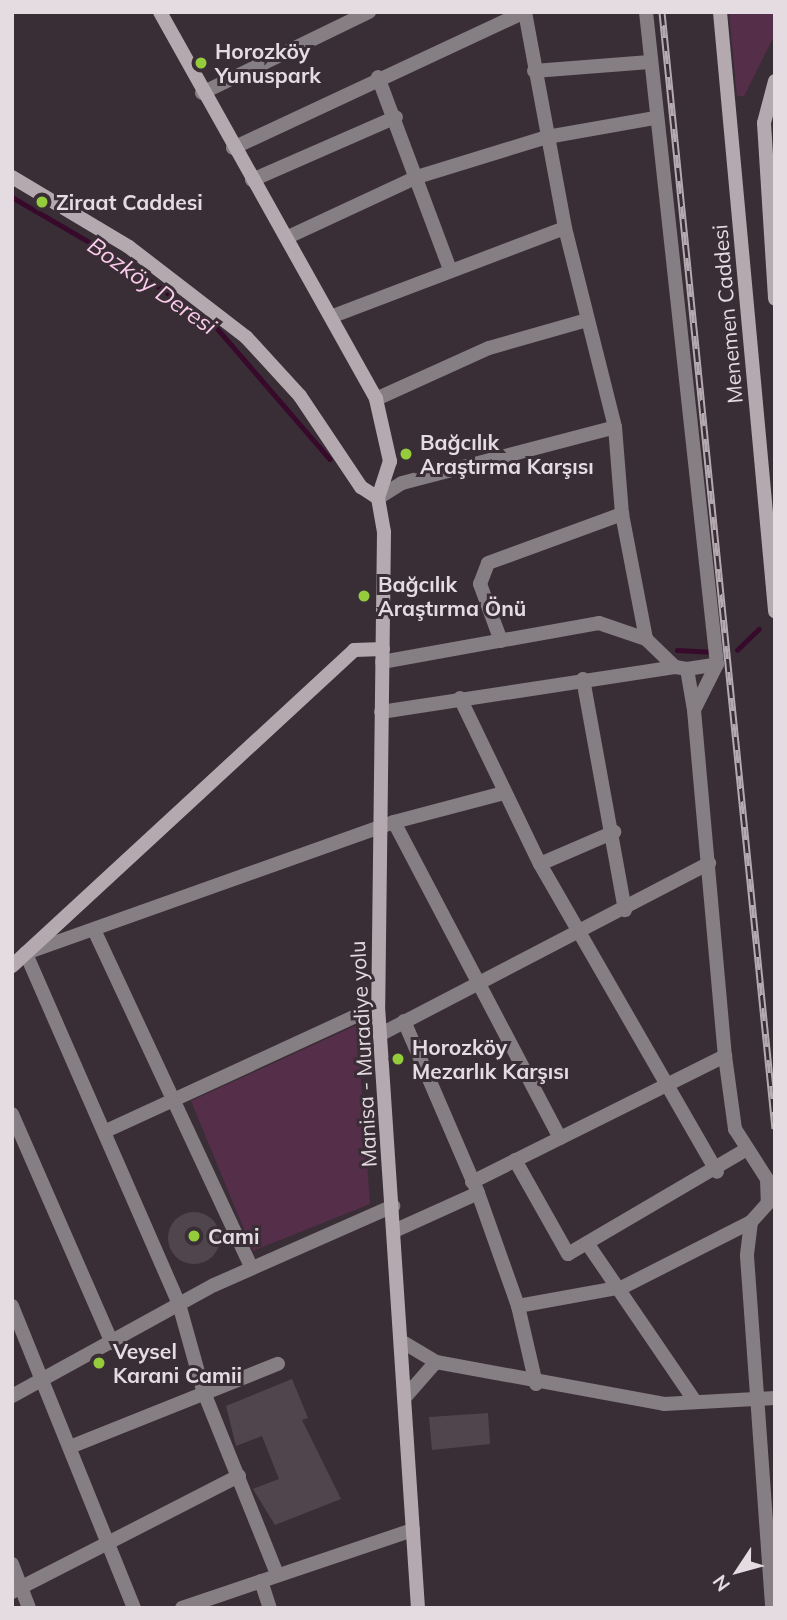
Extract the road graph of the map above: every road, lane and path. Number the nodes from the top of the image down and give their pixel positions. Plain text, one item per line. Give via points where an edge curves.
1 (160, 12) edge
2 (369, 12) edge
3 (524, 12) edge
4 (646, 12) edge
5 (720, 12) edge
6 (650, 62) junction
7 (534, 71) junction
8 (379, 77) junction
9 (775, 81) edge
10 (202, 93) junction
11 (397, 117) junction
12 (656, 118) junction
13 (547, 137) junction
14 (233, 148) junction
15 (12, 177) edge
16 (417, 177) junction
17 (252, 180) junction
18 (565, 228) junction
19 (288, 237) junction
20 (449, 267) junction
21 (775, 299) edge
22 (333, 316) junction
23 (587, 320) junction
24 (376, 399) junction
25 (615, 426) junction
26 (378, 498) junction
27 (622, 514) junction
28 (775, 611) edge
29 (646, 639) junction
30 (501, 641) junction
31 (382, 655) junction
32 (717, 664) junction
33 (681, 668) junction
34 (583, 679) junction
35 (460, 698) junction
36 (694, 710) junction
37 (381, 712) junction
38 (504, 793) junction
39 (394, 822) junction
40 (377, 828) junction
41 (614, 832) junction
42 (709, 863) junction
43 (540, 864) junction
44 (625, 910) junction
45 (95, 932) junction
46 (581, 935) junction
47 (26, 953) junction
48 (12, 966) edge
49 (481, 981) junction
50 (378, 1006) junction
51 (404, 1021) junction
52 (381, 1034) junction
53 (725, 1056) junction
54 (666, 1087) junction
55 (175, 1096) junction
56 (12, 1114) edge
57 (108, 1130) junction
58 (560, 1138) junction
59 (747, 1149) junction
60 (514, 1160) junction
61 (717, 1172) junction
62 (475, 1188) junction
63 (393, 1206) junction
64 (751, 1222) junction
65 (394, 1231) junction
66 (587, 1243) junction
67 (251, 1267) junction
68 (622, 1287) junction
69 (179, 1304) junction
70 (12, 1306) edge
71 (518, 1307) junction
72 (401, 1340) junction
73 (112, 1343) junction
74 (436, 1362) junction
75 (278, 1364) dead end
76 (43, 1379) junction
77 (536, 1384) junction
78 (203, 1390) junction
79 (12, 1396) edge
80 (406, 1396) junction
81 (770, 1397) edge
82 (694, 1400) junction
83 (70, 1447) junction
84 (239, 1476) junction
85 (413, 1530) junction
86 (106, 1541) junction
87 (12, 1564) edge
88 (277, 1574) junction
89 (261, 1581) junction
90 (17, 1590) edge
91 (232, 1601) edge
92 (29, 1608) edge
93 (134, 1608) edge
94 (182, 1608) edge
95 (270, 1608) edge
96 (418, 1608) edge
97 (772, 1608) edge

1 - 10 main road, Manisa - Muradiye yolu
2 - 10 street
3 - 7 street
3 - 8 street
4 - 6 street
5 - 28 main road, Menemen Caddesi
6 - 7 street
6 - 12 street
7 - 13 street
8 - 11 street
8 - 14 street
9 - 21 main road via 764,123
10 - 14 main road, Manisa - Muradiye yolu
11 - 16 street
11 - 17 street
12 - 13 street
12 - 32 street
13 - 16 street
13 - 18 street
14 - 17 main road, Manisa - Muradiye yolu
15 - 26 main road via 129,247 246,337 300,396 361,487
16 - 19 street
16 - 20 street
17 - 19 main road, Manisa - Muradiye yolu
18 - 20 street
18 - 23 street
19 - 22 main road, Manisa - Muradiye yolu
20 - 22 street
22 - 24 main road, Manisa - Muradiye yolu
23 - 24 street via 489,348
23 - 25 street
24 - 26 main road, Manisa - Muradiye yolu via 390,461
25 - 26 street via 402,484
25 - 27 street
26 - 31 main road, Manisa - Muradiye yolu
27 - 29 street
27 - 30 street via 488,563 480,584
29 - 30 street via 600,623
29 - 33 street
30 - 31 street
31 - 37 main road, Manisa - Muradiye yolu
31 - 47 main road via 354,650
32 - 33 street
32 - 36 street
33 - 34 street
33 - 36 street
34 - 35 street
34 - 41 street
35 - 37 street
35 - 38 street
36 - 42 street
37 - 40 main road, Manisa - Muradiye yolu
38 - 39 street
38 - 43 street
39 - 40 street
39 - 49 street
40 - 45 street
40 - 50 main road, Manisa - Muradiye yolu
41 - 43 street
41 - 44 street
42 - 44 street
42 - 53 street
43 - 46 street
44 - 46 street
45 - 47 street
45 - 55 street
46 - 49 street
46 - 54 street
47 - 48 main road
47 - 57 street
49 - 51 street
49 - 58 street
50 - 52 main road, Manisa - Muradiye yolu
50 - 55 street
51 - 52 street
51 - 62 street
52 - 63 main road, Manisa - Muradiye yolu
53 - 54 street
53 - 59 street via 735,1129
54 - 58 street
54 - 61 street
55 - 57 street
55 - 67 street
56 - 73 street
57 - 69 street
58 - 60 street
59 - 61 street
59 - 64 street via 761,1161 767,1180 768,1203
60 - 62 street
60 - 66 street via 568,1254
61 - 66 street
62 - 65 street
62 - 71 street
63 - 65 main road, Manisa - Muradiye yolu
63 - 67 street
64 - 68 street
64 - 81 street via 747,1256
65 - 72 main road, Manisa - Muradiye yolu
66 - 68 street
67 - 69 street
68 - 71 street
68 - 82 street
69 - 73 street
69 - 78 street
70 - 76 street
71 - 77 street
72 - 74 street
72 - 80 main road, Manisa - Muradiye yolu
73 - 76 street
74 - 77 street
74 - 80 street
75 - 78 street
76 - 79 street
76 - 83 street
77 - 82 street via 664,1404
78 - 83 street
78 - 84 street
80 - 85 main road, Manisa - Muradiye yolu
81 - 82 street
81 - 97 street
83 - 86 street
84 - 86 street
84 - 88 street
85 - 88 street
85 - 96 main road, Manisa - Muradiye yolu
86 - 90 street
86 - 93 street
87 - 90 street
88 - 89 street
89 - 91 street
89 - 95 street
90 - 92 street
91 - 94 street

